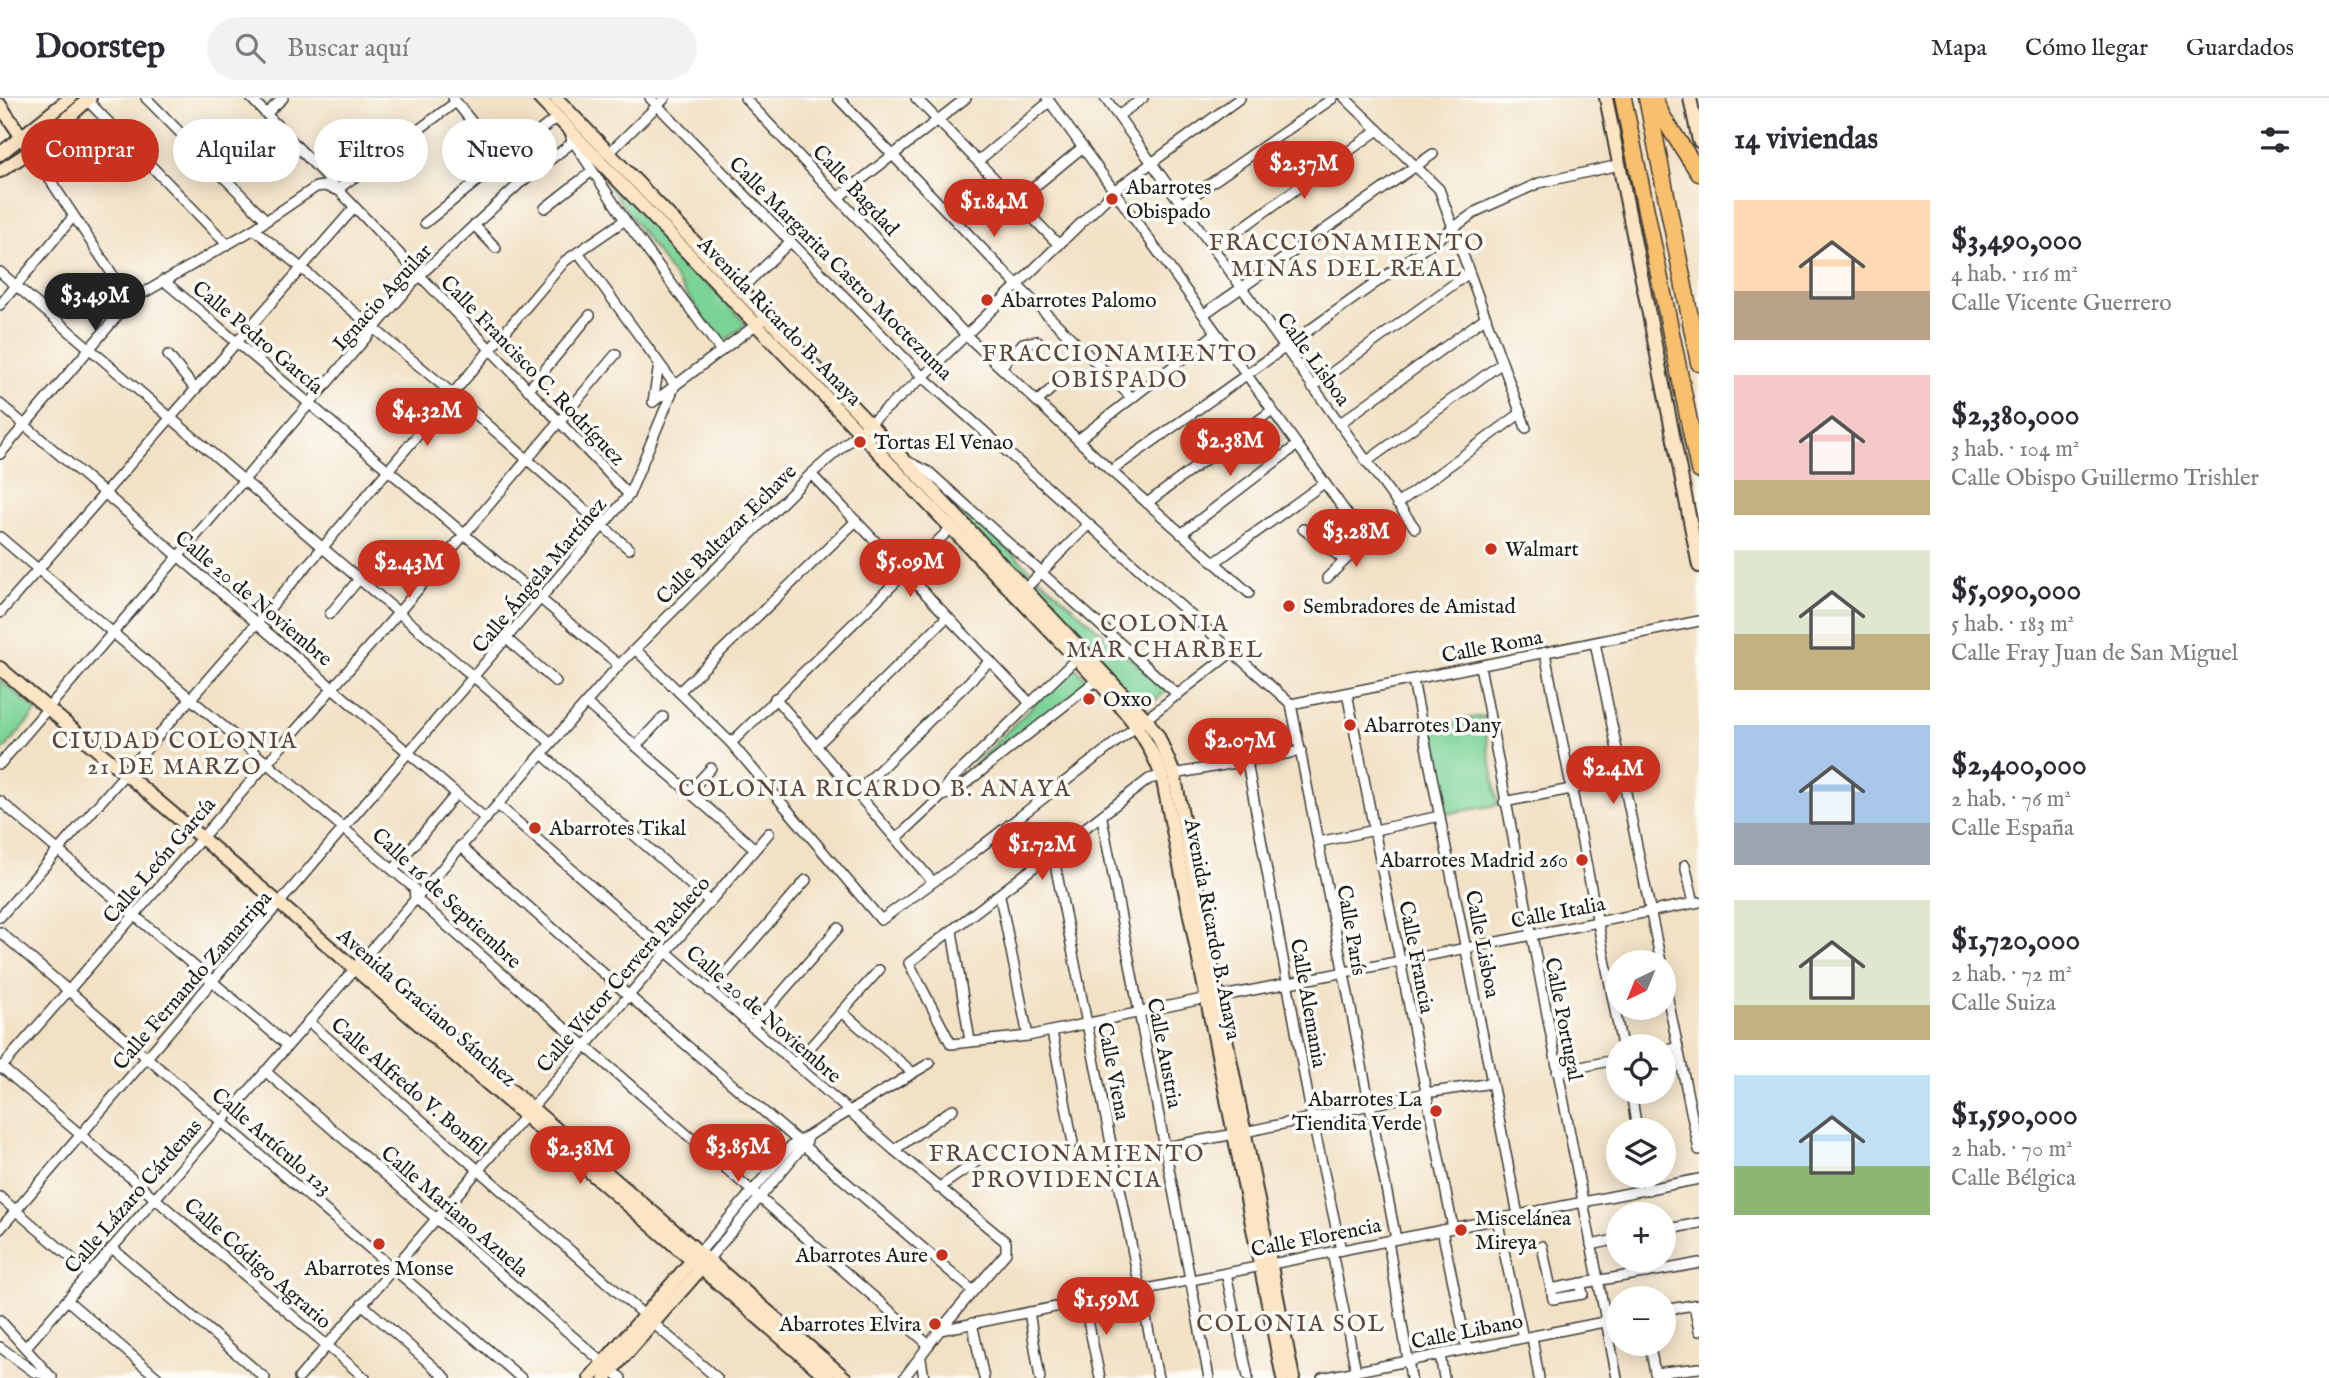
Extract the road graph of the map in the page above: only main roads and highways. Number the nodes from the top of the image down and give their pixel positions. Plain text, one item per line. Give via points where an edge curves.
1 (70, 98) edge
2 (539, 98) edge
3 (556, 98) edge
4 (1606, 98) edge
5 (1623, 98) edge
6 (1647, 98) edge
7 (1654, 98) edge
8 (1690, 98) edge
9 (87, 99) edge
10 (0, 105) edge
11 (45, 119) edge
12 (65, 119) edge
13 (573, 124) junction
14 (21, 136) edge
15 (21, 139) edge
16 (1699, 141) edge
17 (0, 154) edge
18 (21, 157) edge
19 (0, 171) edge
20 (1699, 173) edge
21 (760, 321) junction
22 (1699, 363) edge
23 (865, 429) junction
24 (1699, 470) edge
25 (1699, 566) edge
26 (1021, 593) junction
27 (0, 668) edge
28 (1142, 722) junction
29 (700, 1261) junction
30 (1265, 1265) junction
31 (786, 1335) junction
32 (611, 1372) edge
33 (590, 1378) edge
34 (828, 1378) edge
35 (845, 1378) edge
36 (1283, 1378) edge
37 (1293, 1378) edge

1 - 11 main road
2 - 13 main road, Avenida Ricardo B. Anaya via 557,117
3 - 13 main road, Avenida Ricardo B. Anaya
4 - 25 main road
5 - 24 highway
6 - 22 highway
7 - 20 highway
8 - 16 main road
9 - 12 main road
10 - 14 main road
13 - 21 main road, Avenida Ricardo B. Anaya
13 - 21 main road, Avenida Ricardo B. Anaya via 608,153 739,291
15 - 17 main road
18 - 19 main road
21 - 23 main road, Avenida Ricardo B. Anaya
23 - 26 main road, Avenida Ricardo B. Anaya via 951,528
23 - 26 main road, Avenida Ricardo B. Anaya via 903,459
26 - 28 main road, Avenida Ricardo B. Anaya
26 - 28 main road, Avenida Ricardo B. Anaya via 1076,659
27 - 29 main road, Avenida Graciano Sánchez
28 - 30 main road, Avenida Ricardo B. Anaya via 1168,775
29 - 31 main road, Avenida Graciano Sánchez
29 - 32 main road via 649,1319
30 - 36 main road, Avenida Ricardo B. Anaya
30 - 37 main road, Avenida Ricardo B. Anaya
31 - 34 main road, Avenida Graciano Sánchez
31 - 35 main road, Avenida Graciano Sánchez
32 - 33 main road

